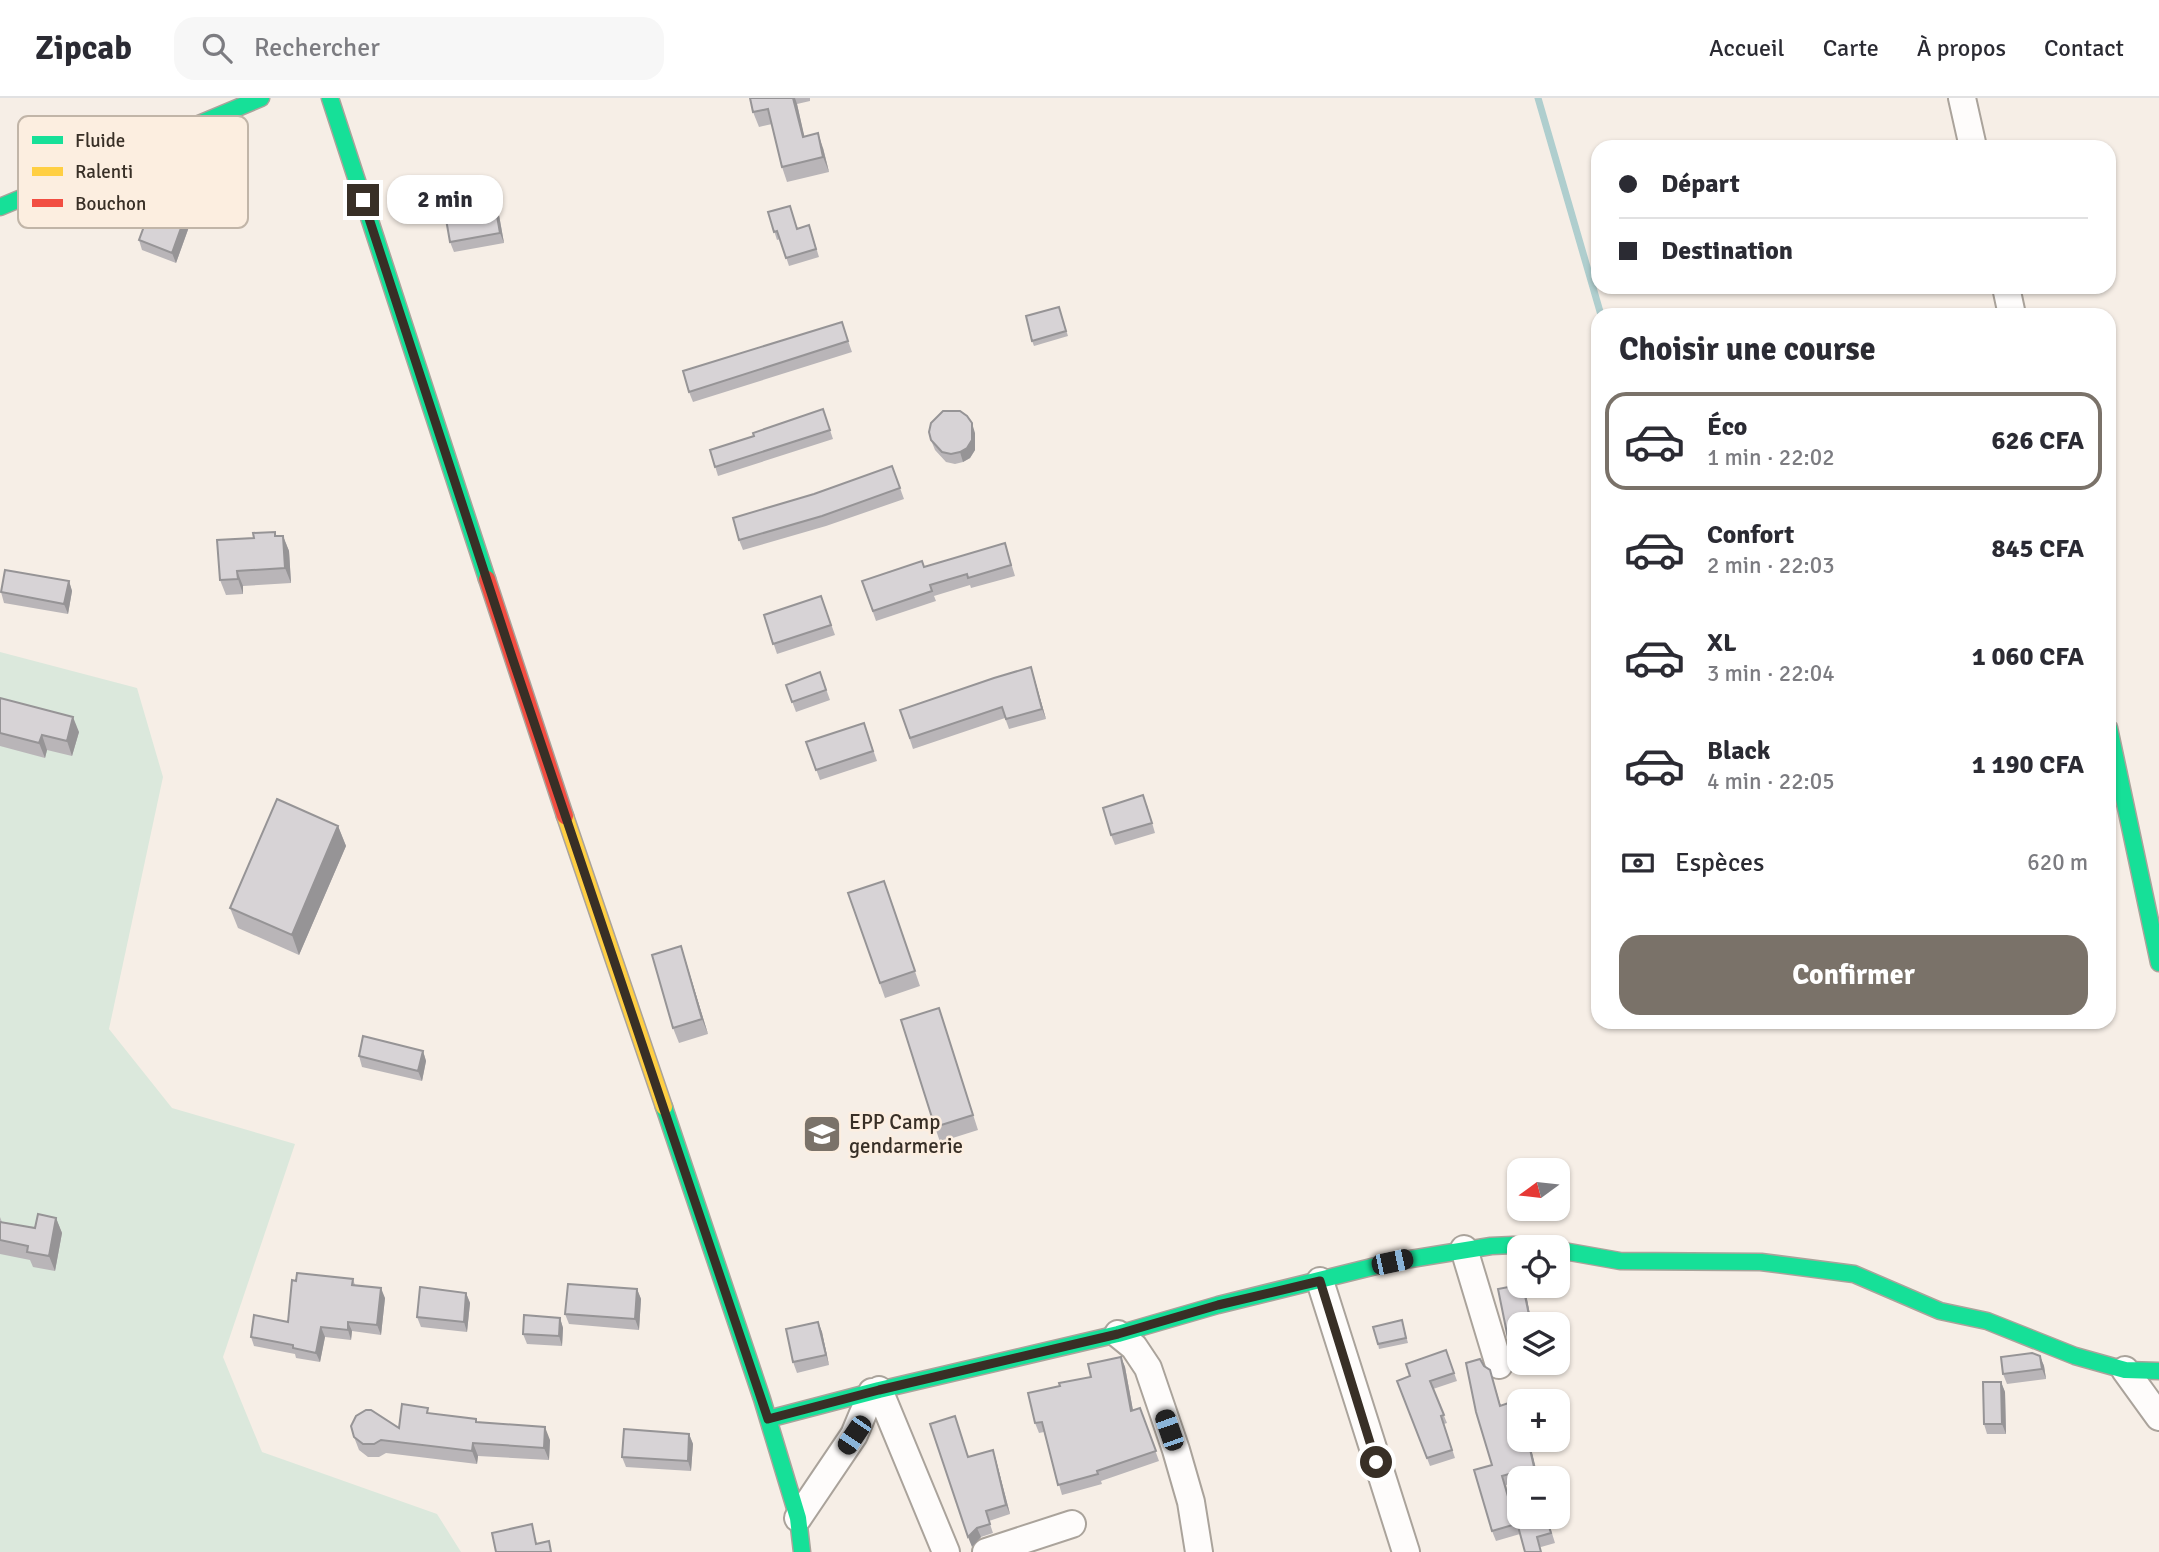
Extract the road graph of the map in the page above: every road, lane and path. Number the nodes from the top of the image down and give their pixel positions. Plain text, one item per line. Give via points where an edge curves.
1 (261, 98) edge
2 (330, 98) edge
3 (1962, 98) edge
4 (218, 116) edge
5 (1971, 140) edge
6 (18, 199) edge
7 (0, 206) edge
8 (2116, 760) edge
9 (2159, 963) edge
10 (1507, 1245) edge
11 (1464, 1249) junction
12 (1570, 1252) edge
13 (1320, 1281) junction
14 (1118, 1334) junction
15 (1499, 1365) dead end
16 (2125, 1370) junction
17 (2159, 1371) edge
18 (875, 1391) junction
19 (2159, 1417) edge
20 (768, 1419) junction
21 (798, 1518) junction
22 (1072, 1524) dead end
23 (802, 1552) edge
24 (946, 1552) edge
25 (986, 1552) edge
26 (1199, 1552) edge
27 (1406, 1552) edge

1 - 4 street
2 - 20 street
3 - 5 street
6 - 7 street
8 - 9 street
10 - 11 street
11 - 13 street
11 - 15 street
12 - 16 street via 1620,1261 1761,1262 1854,1275 1940,1311 1987,1321 2075,1356
13 - 14 street
13 - 27 street
14 - 18 street
14 - 26 street via 1148,1368 1177,1450
16 - 17 street
16 - 19 street
18 - 20 street
18 - 21 street via 854,1435
18 - 24 street
20 - 21 street
21 - 23 street
22 - 25 street

